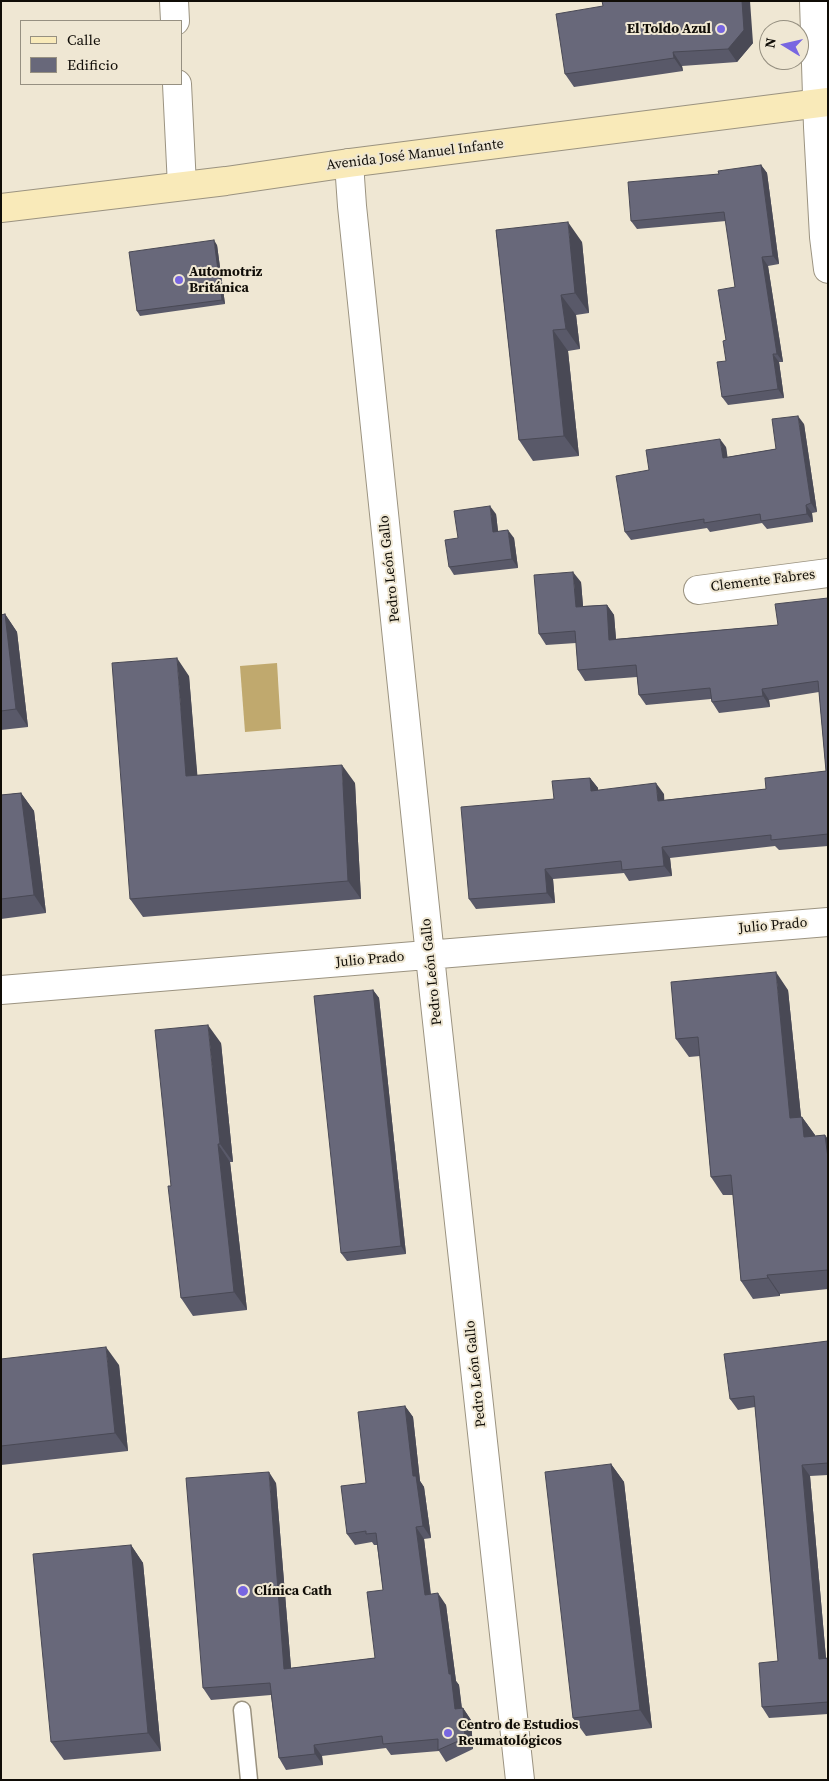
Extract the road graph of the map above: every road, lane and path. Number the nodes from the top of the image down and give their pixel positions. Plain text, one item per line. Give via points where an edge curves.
1 (174, 1) edge
2 (814, 1) edge
3 (175, 20) edge
4 (177, 85) edge
5 (822, 103) edge
6 (349, 163) junction
7 (182, 186) junction
8 (1, 208) edge
9 (828, 269) edge
10 (828, 573) edge
11 (698, 590) dead end
12 (828, 922) edge
13 (430, 955) junction
14 (1, 990) edge
15 (242, 1710) dead end
16 (249, 1780) edge
17 (520, 1780) edge

1 - 3 street
2 - 5 street
4 - 7 street
5 - 6 street, Avenida José Manuel Infante
5 - 9 street via 824,237
6 - 7 street, Avenida José Manuel Infante
6 - 13 street, Pedro León Gallo
7 - 8 street, Avenida José Manuel Infante
10 - 11 street, Clemente Fabres
12 - 13 street, Julio Prado
13 - 14 street, Julio Prado
13 - 17 street, Pedro León Gallo
15 - 16 lane

